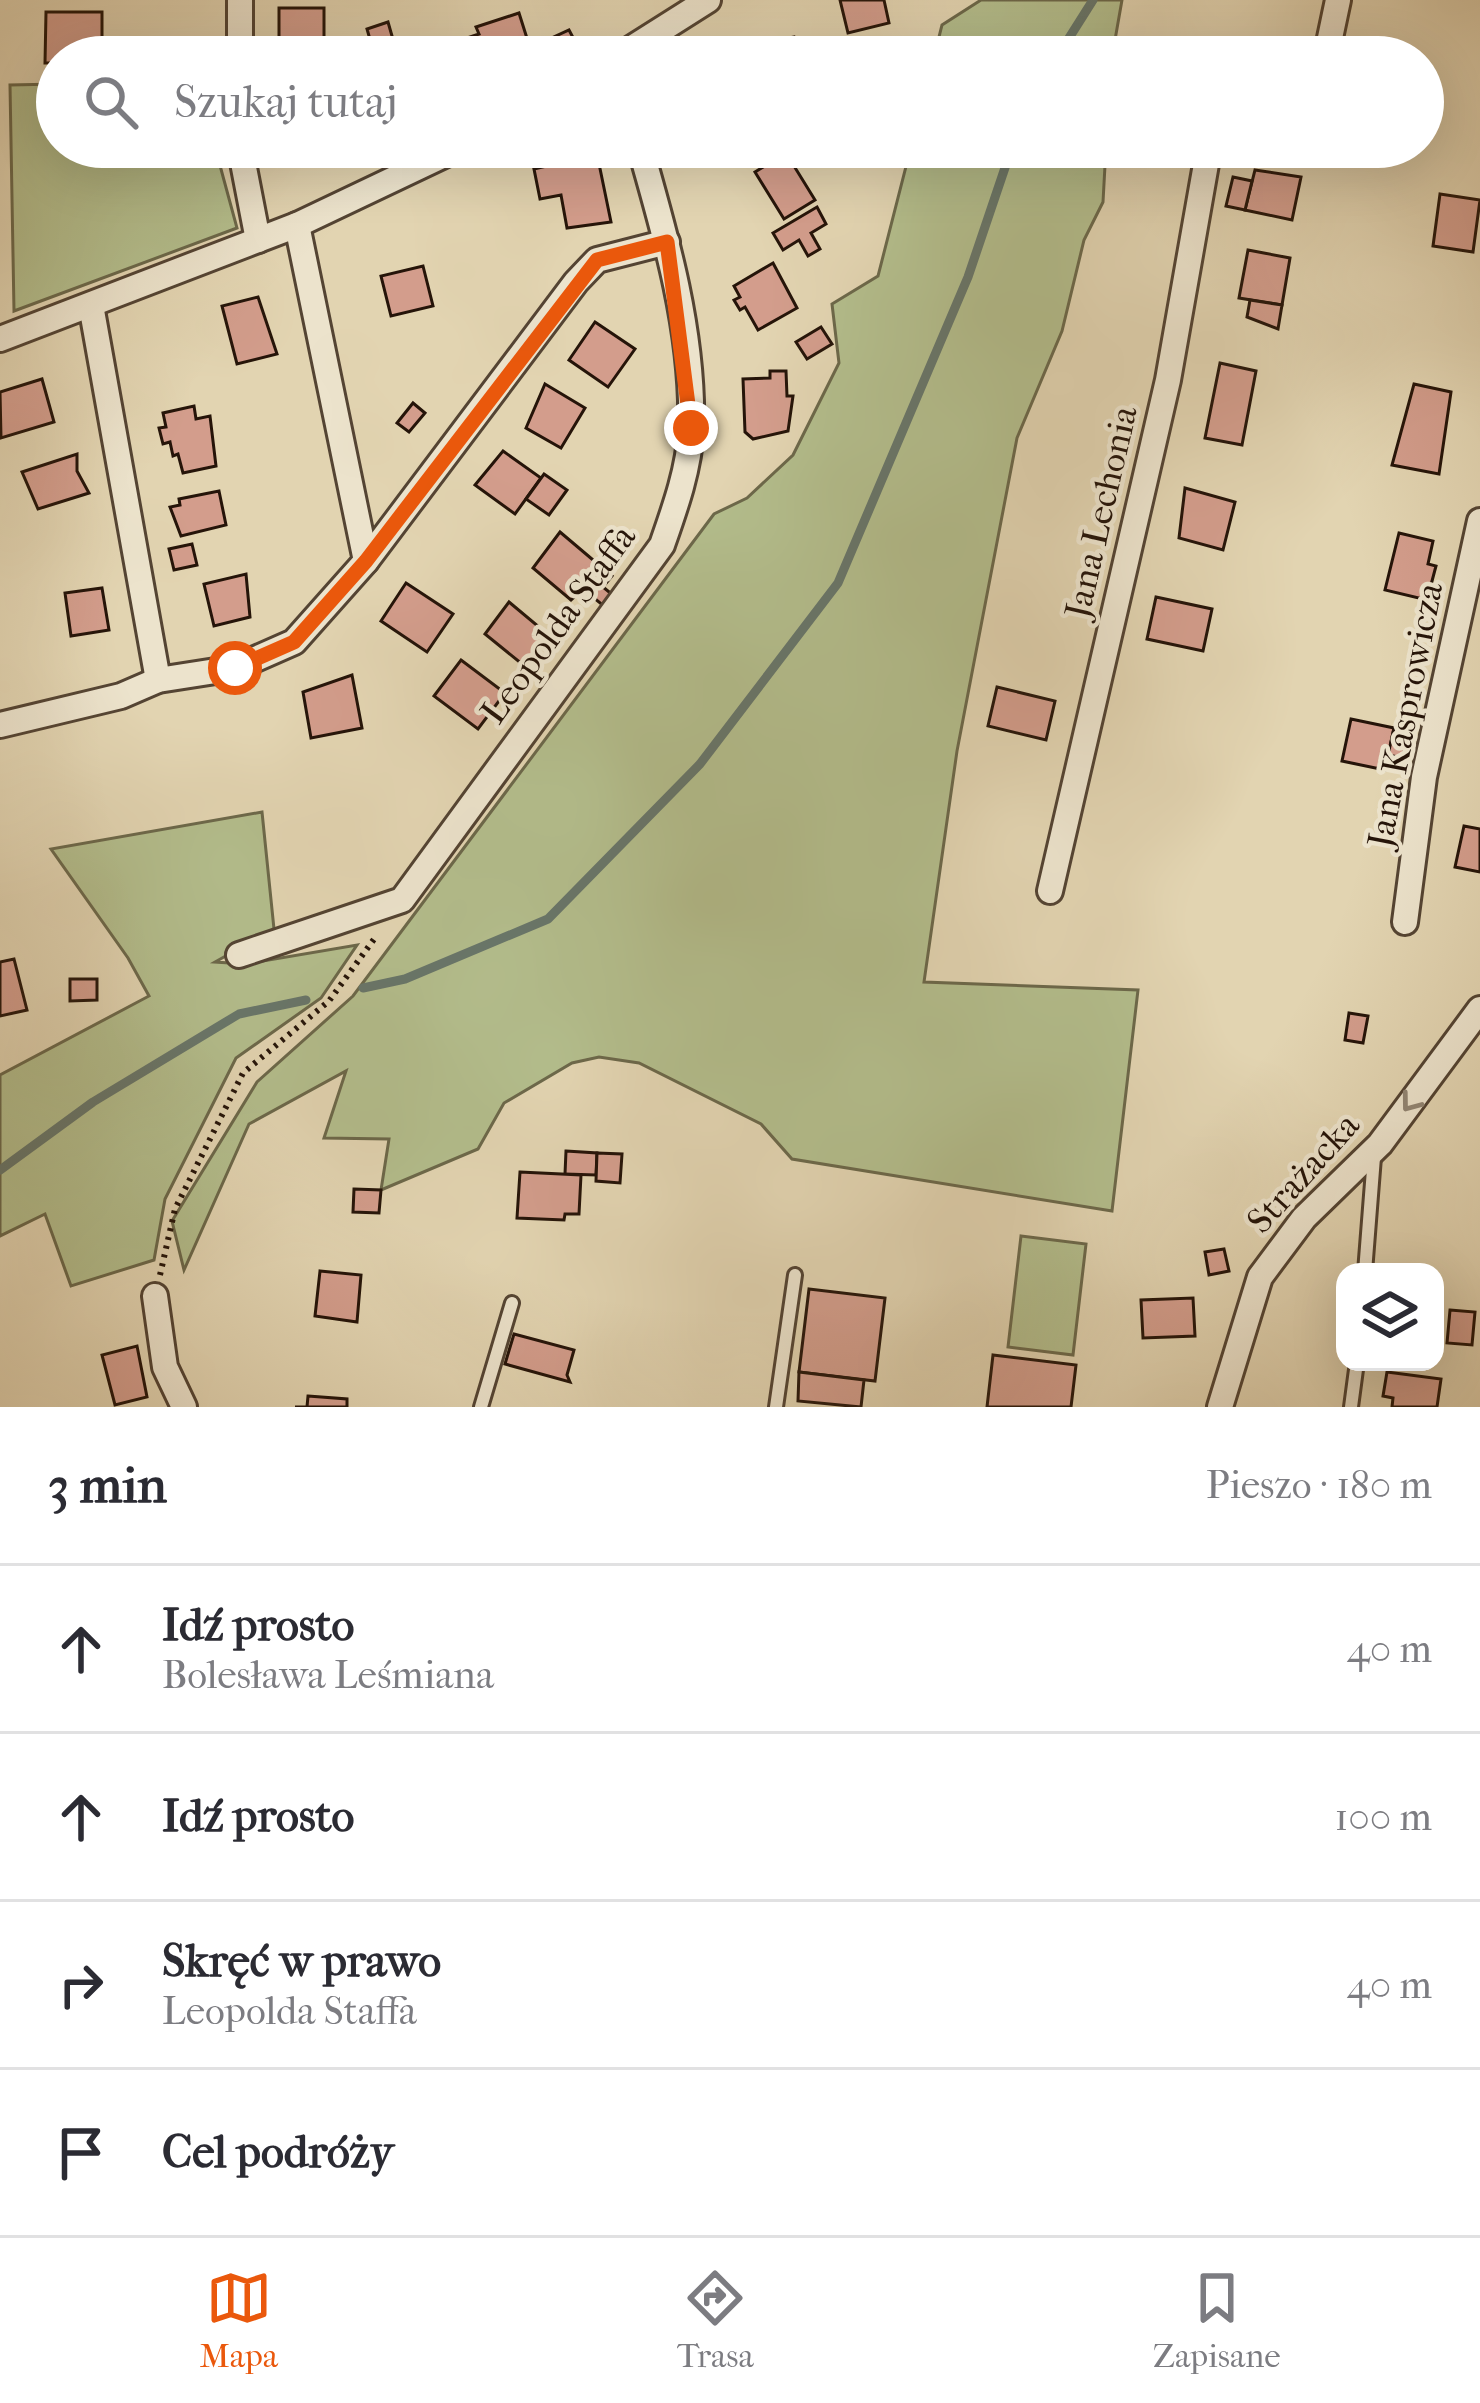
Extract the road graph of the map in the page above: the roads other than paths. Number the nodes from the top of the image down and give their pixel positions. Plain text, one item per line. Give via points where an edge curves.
1 (241, 0) edge
2 (708, 0) edge
3 (1338, 0) edge
4 (240, 36) edge
5 (651, 36) edge
6 (1330, 36) edge
7 (245, 168) edge
8 (417, 168) edge
9 (646, 168) edge
10 (1205, 168) edge
11 (297, 225) junction
12 (258, 240) junction
13 (667, 242) junction
14 (91, 305) junction
15 (0, 339) edge
16 (1480, 521) edge
17 (366, 561) junction
18 (158, 680) junction
19 (0, 725) edge
20 (1050, 891) dead end
21 (1405, 922) dead end
22 (239, 955) dead end
23 (1480, 1009) edge
24 (1374, 1150) junction
25 (1366, 1263) edge
26 (794, 1275) dead end
27 (155, 1296) road end
28 (512, 1303) dead end
29 (1357, 1371) edge
30 (184, 1407) edge
31 (481, 1407) edge
32 (776, 1407) edge
33 (1220, 1407) edge
34 (1352, 1407) edge

1 - 4 street
2 - 5 street
3 - 6 street
7 - 12 street
8 - 11 street
9 - 13 street, Leopolda Staffa
10 - 20 street, Jana Lechonia via 1168,380
11 - 12 street
11 - 17 street
12 - 14 street
13 - 17 street via 597,260 576,282
13 - 22 street, Leopolda Staffa via 691,428 662,545 402,900
14 - 15 street
14 - 18 street
16 - 21 street, Jana Kasprowicza via 1424,777
17 - 18 street via 294,642 235,668
18 - 19 street
23 -> 24 street, Strażacka
24 - 25 lane
24 - 33 street, Strażacka via 1304,1218 1260,1277
26 - 32 lane
27 - 30 street via 165,1367
28 - 31 lane
29 - 34 lane

